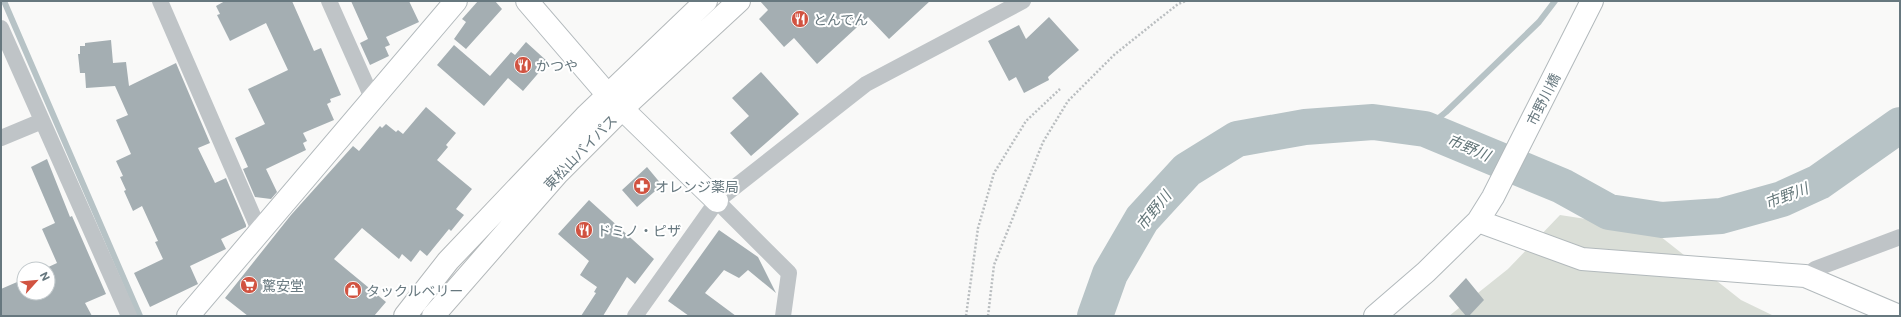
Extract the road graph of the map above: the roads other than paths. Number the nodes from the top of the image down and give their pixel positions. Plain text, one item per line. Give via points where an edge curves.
1 (160, 1) edge
2 (329, 1) edge
3 (456, 1) edge
4 (527, 1) edge
5 (706, 1) edge
6 (739, 1) edge
7 (1023, 1) edge
8 (1592, 1) edge
9 (1, 28) edge
10 (373, 100) junction
11 (614, 101) junction
12 (42, 121) junction
13 (1, 138) edge
14 (717, 201) junction
15 (1478, 221) junction
16 (260, 232) junction
17 (1900, 237) edge
18 (1806, 276) junction
19 (129, 316) edge
20 (188, 316) edge
21 (405, 316) edge
22 (433, 316) edge
23 (635, 316) edge
24 (783, 316) edge
25 (1375, 316) edge
26 (1898, 316) edge

1 - 16 street
2 - 10 street
3 - 10 main road
4 - 11 main road
5 - 11 main road, 東松山バイパス
6 - 11 main road, 東松山バイパス
7 - 14 street via 866,84
8 - 15 main road, 市野川橋 via 1493,197
9 - 12 street
10 - 16 main road
11 - 14 main road
11 - 21 main road, 東松山バイパス via 448,261
11 - 22 main road, 東松山バイパス via 557,174
12 - 13 street
12 - 19 street
14 - 23 street
14 - 24 street via 788,273
15 - 18 main road via 1582,259
15 - 25 main road, 市野川橋 via 1426,272
16 - 20 main road
17 - 18 street via 1815,269
18 - 26 main road

